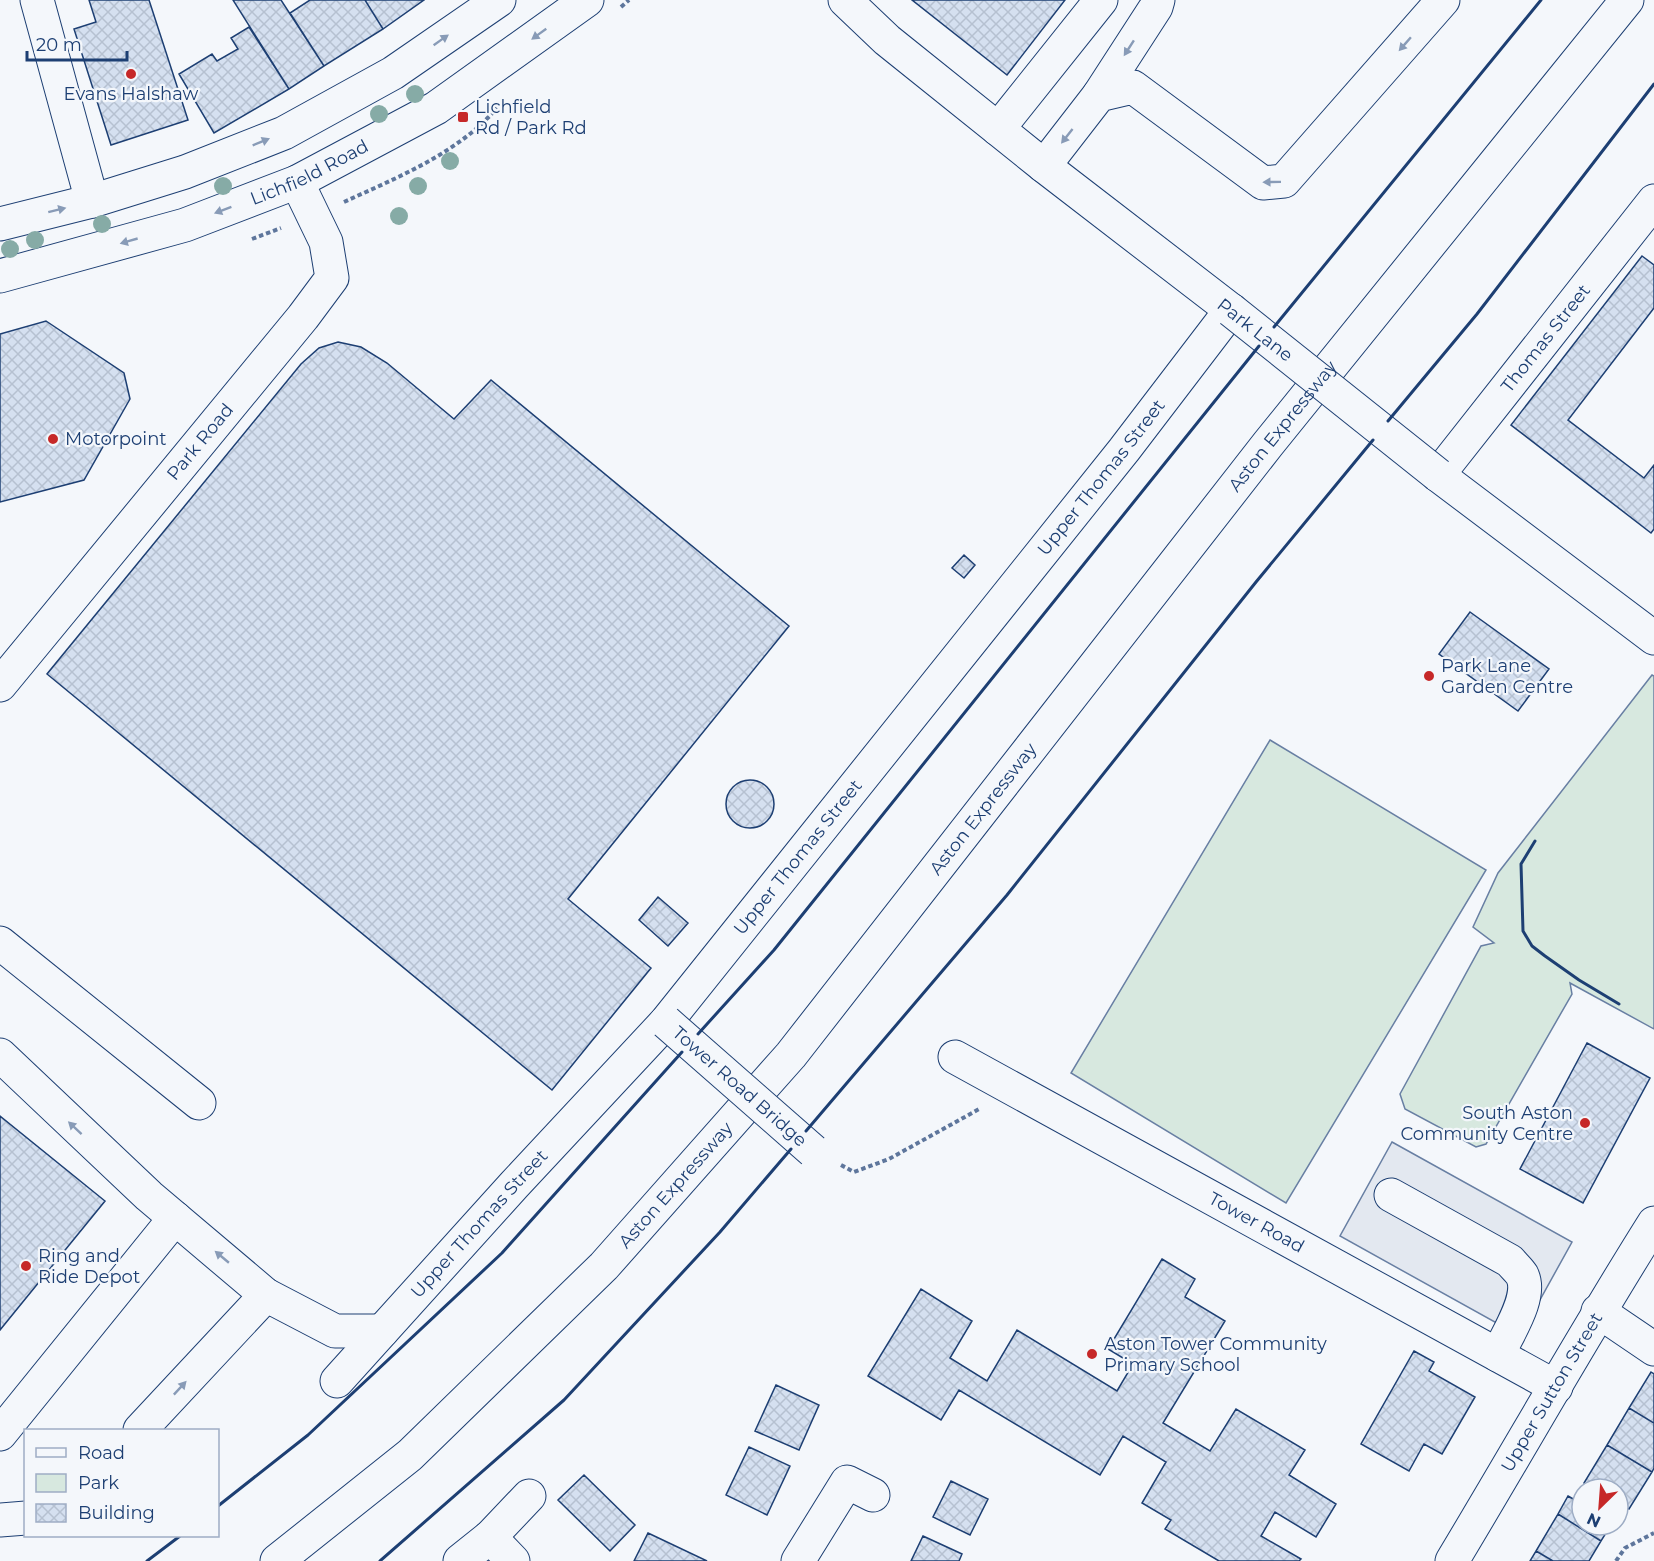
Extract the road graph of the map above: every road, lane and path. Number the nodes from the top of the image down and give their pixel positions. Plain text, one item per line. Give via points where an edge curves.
1 (37, 0) edge
2 (499, 0) edge
3 (586, 0) edge
4 (826, 0) edge
5 (845, 0) edge
6 (1101, 0) edge
7 (1158, 0) edge
8 (1443, 0) edge
9 (1627, 0) edge
10 (887, 40) junction
11 (1099, 95) junction
12 (998, 129) junction
13 (1044, 166) junction
14 (297, 182) junction
15 (92, 201) junction
16 (1654, 201) edge
17 (0, 224) edge
18 (0, 276) edge
19 (1231, 310) junction
20 (1438, 475) junction
21 (1654, 638) edge
22 (0, 685) edge
23 (0, 943) edge
24 (666, 1022) junction
25 (0, 1055) edge
26 (955, 1057) dead end
27 (1015, 1089) junction
28 (200, 1103) dead end
29 (813, 1151) joint
30 (1392, 1195) dead end
31 (175, 1218) junction
32 (1654, 1223) edge
33 (266, 1294) junction
34 (1598, 1311) junction
35 (382, 1331) junction
36 (1654, 1349) edge
37 (1498, 1354) junction
38 (337, 1381) dead end
39 (1556, 1387) junction
40 (142, 1429) edge
41 (0, 1434) edge
42 (873, 1495) dead end
43 (529, 1496) dead end
44 (24, 1518) edge
45 (0, 1520) edge
46 (1654, 1533) edge
47 (490, 1537) junction
48 (277, 1561) edge
49 (460, 1561) edge
50 (513, 1561) edge
51 (798, 1561) edge
52 (1452, 1561) edge
53 (1616, 1561) edge

1 - 15 main road
15 -> 2 main road via 185,172 284,133 393,74
3 -> 14 main road, Lichfield Road via 436,108
4 - 10 main road, Park Lane
5 - 10 main road, Park Lane
6 - 12 main road
7 -> 11 main road
8 -> 11 main road via 1284,181 1263,183 1133,87
9 - 48 main road, Aston Expressway via 1268,444 791,1055 604,1266 410,1455
10 - 12 main road, Park Lane
11 -> 13 main road
12 - 13 main road, Park Lane
13 - 19 main road, Park Lane
14 -> 18 main road, Lichfield Road via 185,225
14 - 22 main road, Park Road via 326,242 332,278
17 -> 15 main road
16 - 20 main road, Thomas Street
19 - 20 main road, Park Lane, bridge
19 - 24 main road, Upper Thomas Street via 1124,450
20 - 21 main road, Park Lane
23 - 28 main road
24 - 29 main road, Tower Road Bridge, bridge
24 - 35 main road, Upper Thomas Street
31 -> 25 main road
26 - 27 main road, Tower Road
27 - 29 path via 890,1159 854,1172
27 - 37 main road, Tower Road
30 - 37 main road via 1510,1261 1522,1275 1523,1302
33 -> 31 main road
31 - 41 main road
32 - 34 main road, Upper Sutton Street
33 - 35 main road via 335,1331
40 -> 33 main road
34 - 36 main road
34 - 39 main road, Upper Sutton Street
35 - 38 main road, Upper Thomas Street
37 - 39 main road, Tower Road
39 - 52 main road, Upper Sutton Street
42 - 51 main road via 848,1482
43 - 47 main road
44 - 45 main road
46 - 53 path via 1624,1548
47 - 49 main road
47 - 50 main road

